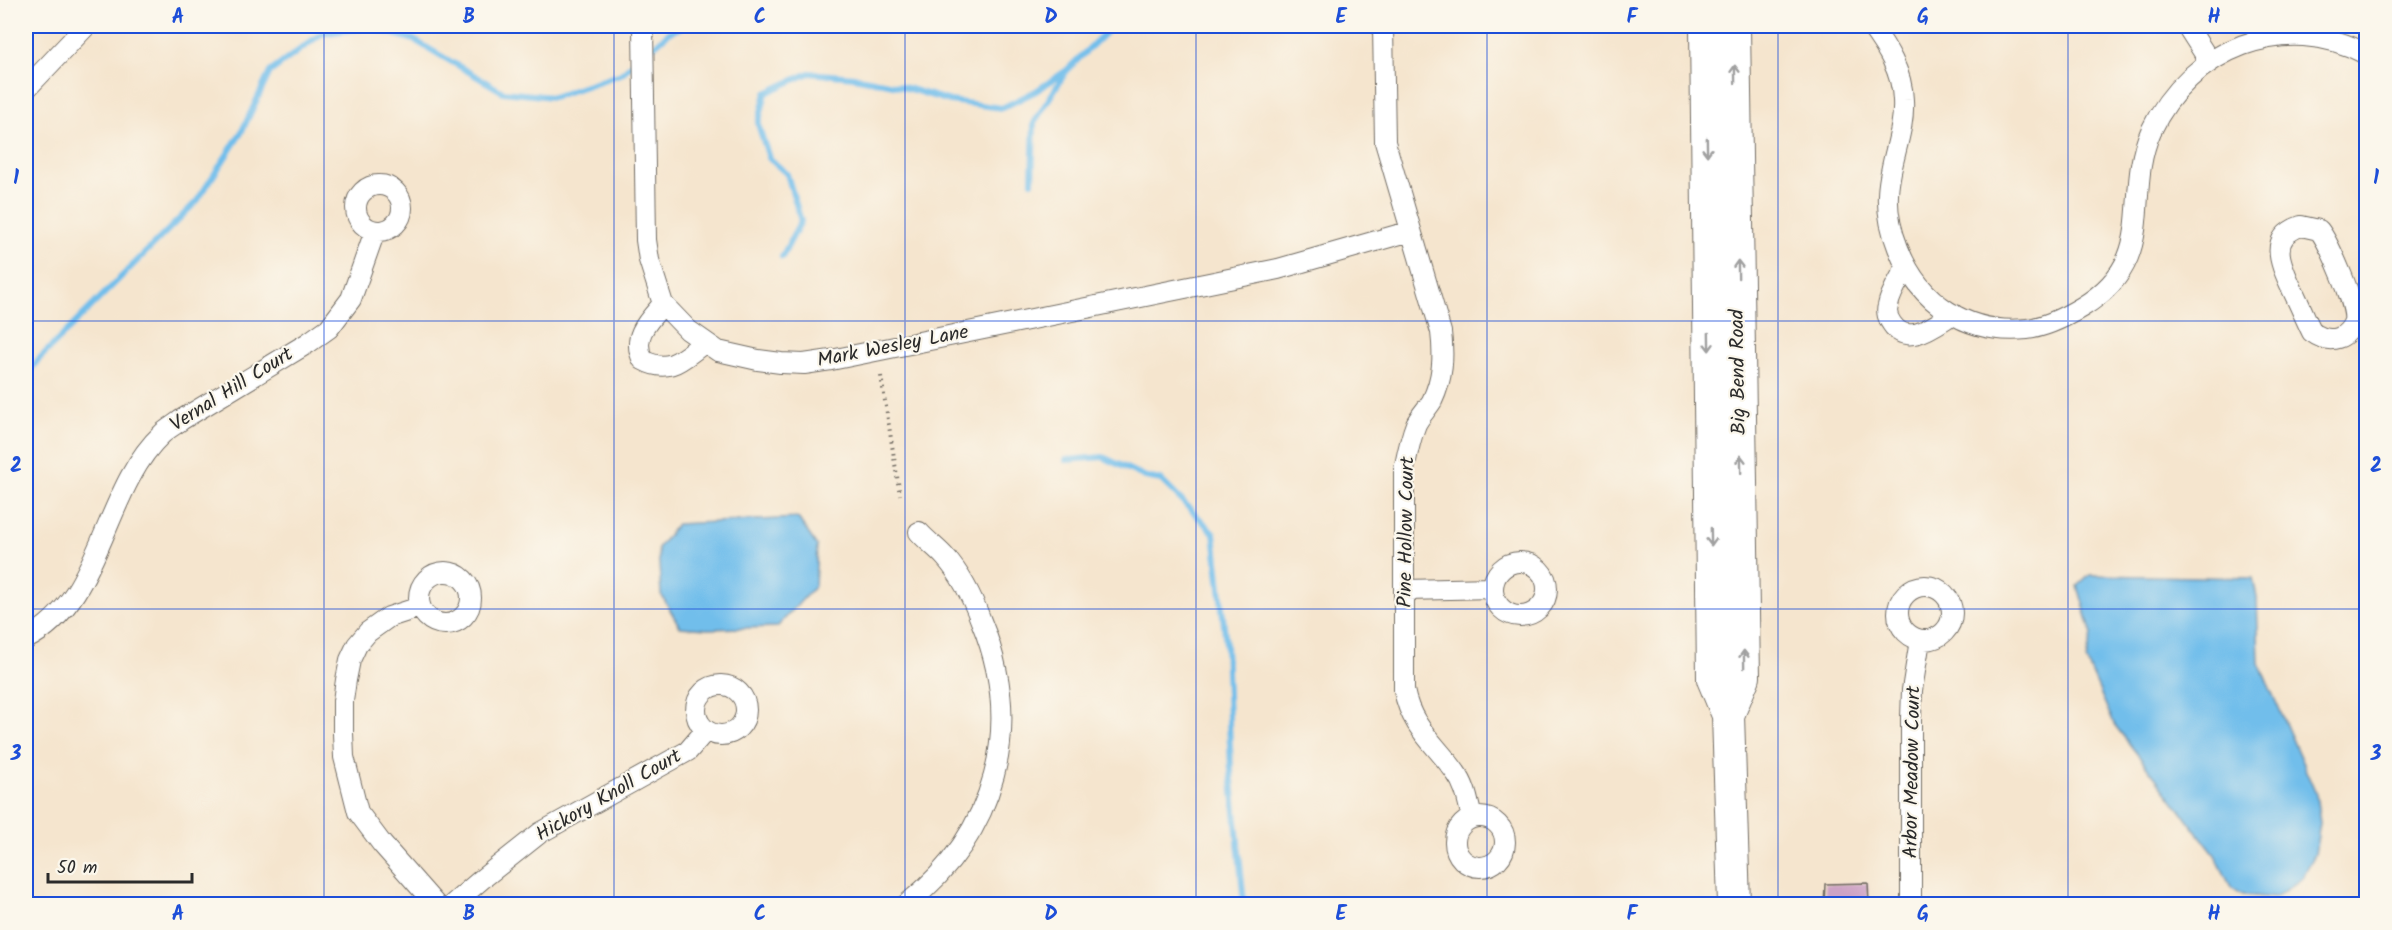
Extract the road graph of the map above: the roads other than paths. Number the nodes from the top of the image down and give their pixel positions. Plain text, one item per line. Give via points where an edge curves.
1 (86, 26) edge
2 (643, 26) edge
3 (1383, 26) edge
4 (1706, 26) edge
5 (1734, 26) edge
6 (1871, 26) edge
7 (2187, 26) edge
8 (2367, 54) edge
9 (2210, 62) junction
10 (26, 89) edge
11 (375, 231) dead end
12 (1411, 231) junction
13 (1906, 267) junction
14 (2359, 303) edge
15 (663, 304) junction
16 (1953, 314) junction
17 (704, 343) junction
18 (919, 532) dead end
19 (1493, 588) dead end
20 (1406, 590) junction
21 (420, 607) dead end
22 (26, 639) edge
23 (1920, 640) dead end
24 (1728, 715) junction
25 (706, 730) dead end
26 (1472, 818) dead end
27 (435, 904) edge
28 (453, 904) edge
29 (908, 904) edge
30 (1734, 904) edge
31 (1911, 904) edge

1 - 10 street
2 - 15 street, Mark Wesley Lane via 646,240
3 - 12 street, Pine Hollow Court via 1386,142
4 -> 24 main road, Big Bend Road via 1713,679
24 -> 5 main road, Big Bend Road via 1744,678
6 - 13 street via 1897,68 1903,99 1903,129 1888,194 1889,225
7 - 9 street
8 - 9 street via 2350,45 2298,36 2268,37 2238,46
9 - 16 street via 2186,80 2165,105 2150,133 2142,161 2132,248 2118,275 2094,300 2067,316 2029,329 1988,328
11 - 22 street, Vernal Hill Court via 351,299 329,328 163,433 132,475 68,603 51,622
12 - 17 street, Mark Wesley Lane via 1278,269 831,360 804,364 758,360 718,351
12 - 20 street, Pine Hollow Court via 1441,332 1444,355 1441,378 1417,423 1404,470
13 - 16 street via 1931,300
13 - 16 street via 1887,307 1895,328 1919,334
14 - 14 street via 2319,230 2301,226 2291,230 2279,253 2312,332 2328,339 2343,336 2354,322
15 - 17 street, Mark Wesley Lane
15 - 17 street via 640,333 639,353 643,360 661,367 672,365
18 - 29 street via 946,558 972,599 991,644 1002,707 1001,746 986,799 948,868
19 - 20 street
20 - 26 street, Pine Hollow Court via 1407,708 1457,774
21 - 27 street via 389,617 357,645 350,660 343,701 344,757 358,812
23 - 31 street, Arbor Meadow Court via 1911,718
24 - 30 main road, Big Bend Road
25 - 28 street, Hickory Knoll Court via 688,751 540,833

